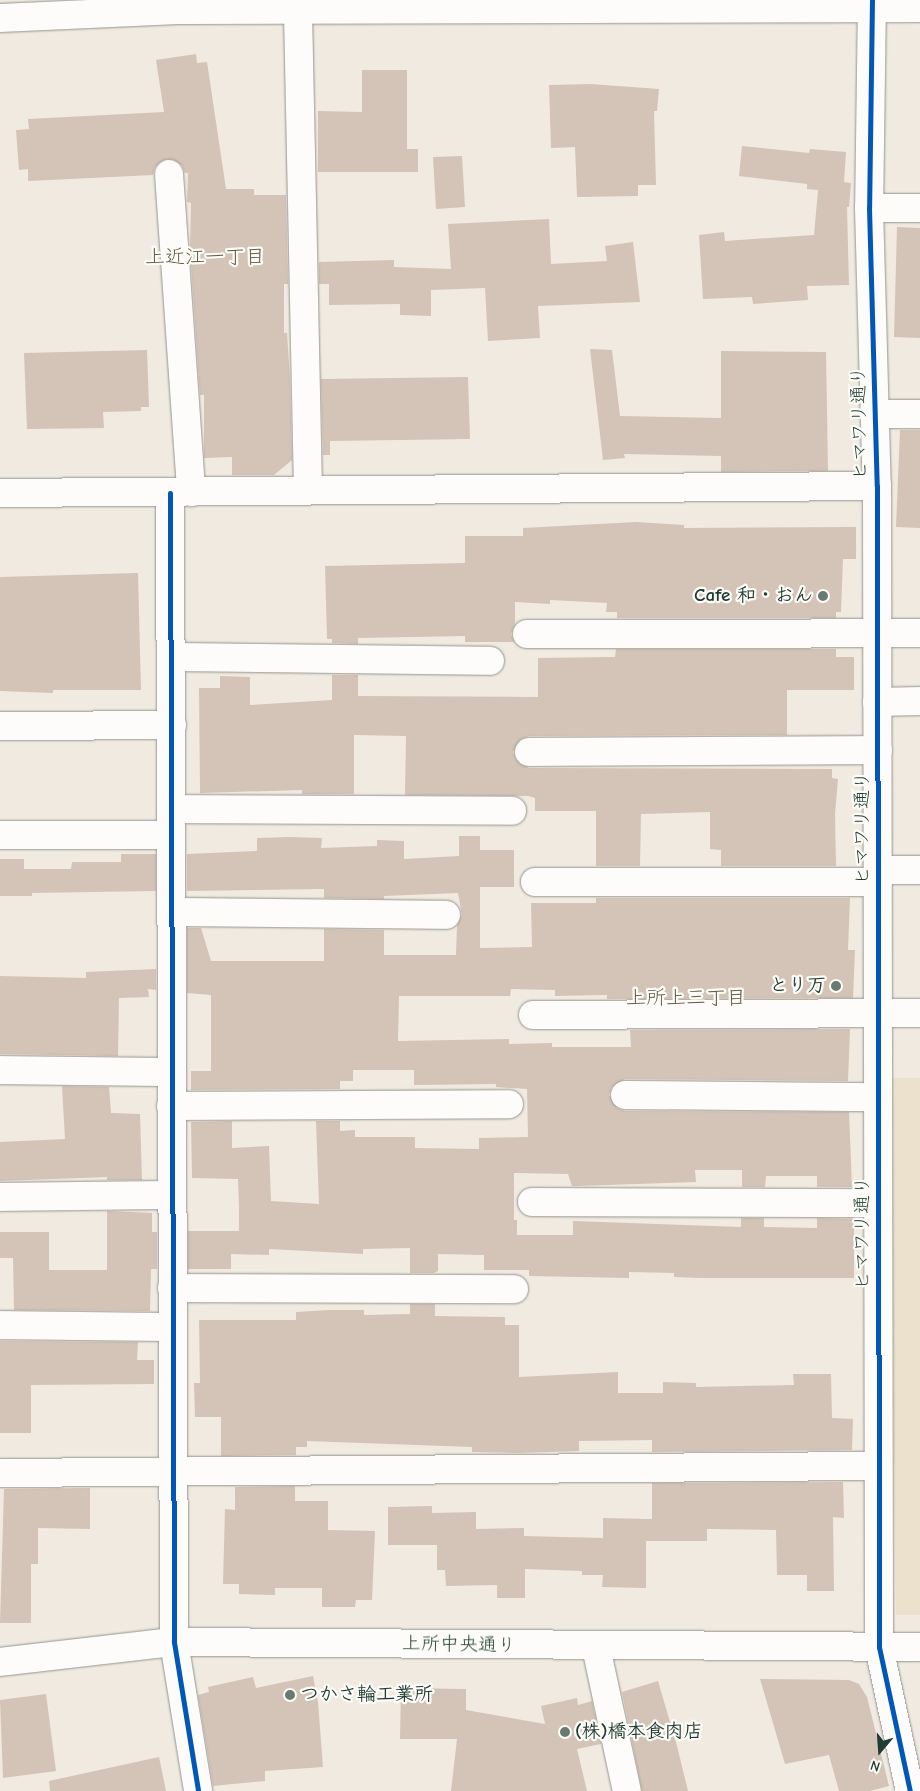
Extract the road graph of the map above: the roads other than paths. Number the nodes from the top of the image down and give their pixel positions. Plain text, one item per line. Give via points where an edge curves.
1 (872, 4) edge
2 (178, 5) edge
3 (920, 8) edge
4 (298, 12) junction
5 (0, 18) edge
6 (169, 174) dead end
7 (869, 208) junction
8 (920, 208) edge
9 (876, 414) junction
10 (920, 414) edge
11 (877, 486) junction
12 (308, 489) junction
13 (0, 493) edge
14 (181, 493) junction
15 (877, 633) junction
16 (920, 633) edge
17 (528, 634) dead end
18 (171, 658) junction
19 (490, 661) dead end
20 (920, 701) edge
21 (877, 702) junction
22 (172, 725) junction
23 (0, 726) edge
24 (878, 750) junction
25 (529, 752) dead end
26 (512, 811) dead end
27 (171, 822) junction
28 (0, 835) edge
29 (920, 870) edge
30 (878, 876) junction
31 (535, 882) dead end
32 (172, 912) junction
33 (446, 915) dead end
34 (877, 1013) junction
35 (920, 1013) edge
36 (533, 1015) dead end
37 (0, 1070) edge
38 (170, 1072) junction
39 (625, 1095) dead end
40 (878, 1097) junction
41 (509, 1104) dead end
42 (171, 1106) junction
43 (171, 1195) junction
44 (0, 1197) edge
45 (532, 1202) dead end
46 (878, 1203) junction
47 (172, 1288) junction
48 (514, 1289) dead end
49 (0, 1325) edge
50 (173, 1327) junction
51 (878, 1466) junction
52 (174, 1472) junction
53 (0, 1473) edge
54 (174, 1642) junction
55 (596, 1647) junction
56 (879, 1647) junction
57 (920, 1647) edge
58 (0, 1662) edge
59 (198, 1791) edge
60 (627, 1791) edge
61 (910, 1791) edge

1 - 3 street
1 - 4 street
1 - 7 street, ヒマワリ通り
2 - 4 street
2 - 5 street
4 - 12 street
6 - 14 street
7 - 8 street
7 - 9 street, ヒマワリ通り
9 - 10 street
9 - 11 street, ヒマワリ通り
11 - 12 street
11 - 15 street, ヒマワリ通り
12 - 14 street
13 - 14 street
14 - 18 street
15 - 16 street
15 - 17 street
15 - 21 street, ヒマワリ通り
18 - 19 street
18 - 22 street
20 - 21 street
21 - 24 street, ヒマワリ通り
22 - 23 street
22 - 27 street
24 - 25 street
24 - 30 street, ヒマワリ通り
26 - 27 street
27 - 28 street
27 - 32 street
29 - 30 street
30 - 31 street
30 - 34 street, ヒマワリ通り
32 - 33 street
32 - 38 street
34 - 35 street
34 - 36 street
34 - 40 street, ヒマワリ通り
37 - 38 street
38 - 42 street
39 - 40 street
40 - 46 street, ヒマワリ通り
41 - 42 street
42 - 43 street
43 - 44 street
43 - 47 street
45 - 46 street
46 - 51 street, ヒマワリ通り
47 - 48 street
47 - 50 street
49 - 50 street
50 - 52 street
51 - 52 street
51 - 56 street, ヒマワリ通り
52 - 53 street
52 - 54 street
54 - 55 street, 上所中央通り
54 - 58 street, 上所中央通り
54 - 59 street
55 - 56 street, 上所中央通り
55 - 60 street
56 - 57 street, 上所中央通り
56 - 61 street, ヒマワリ通り

